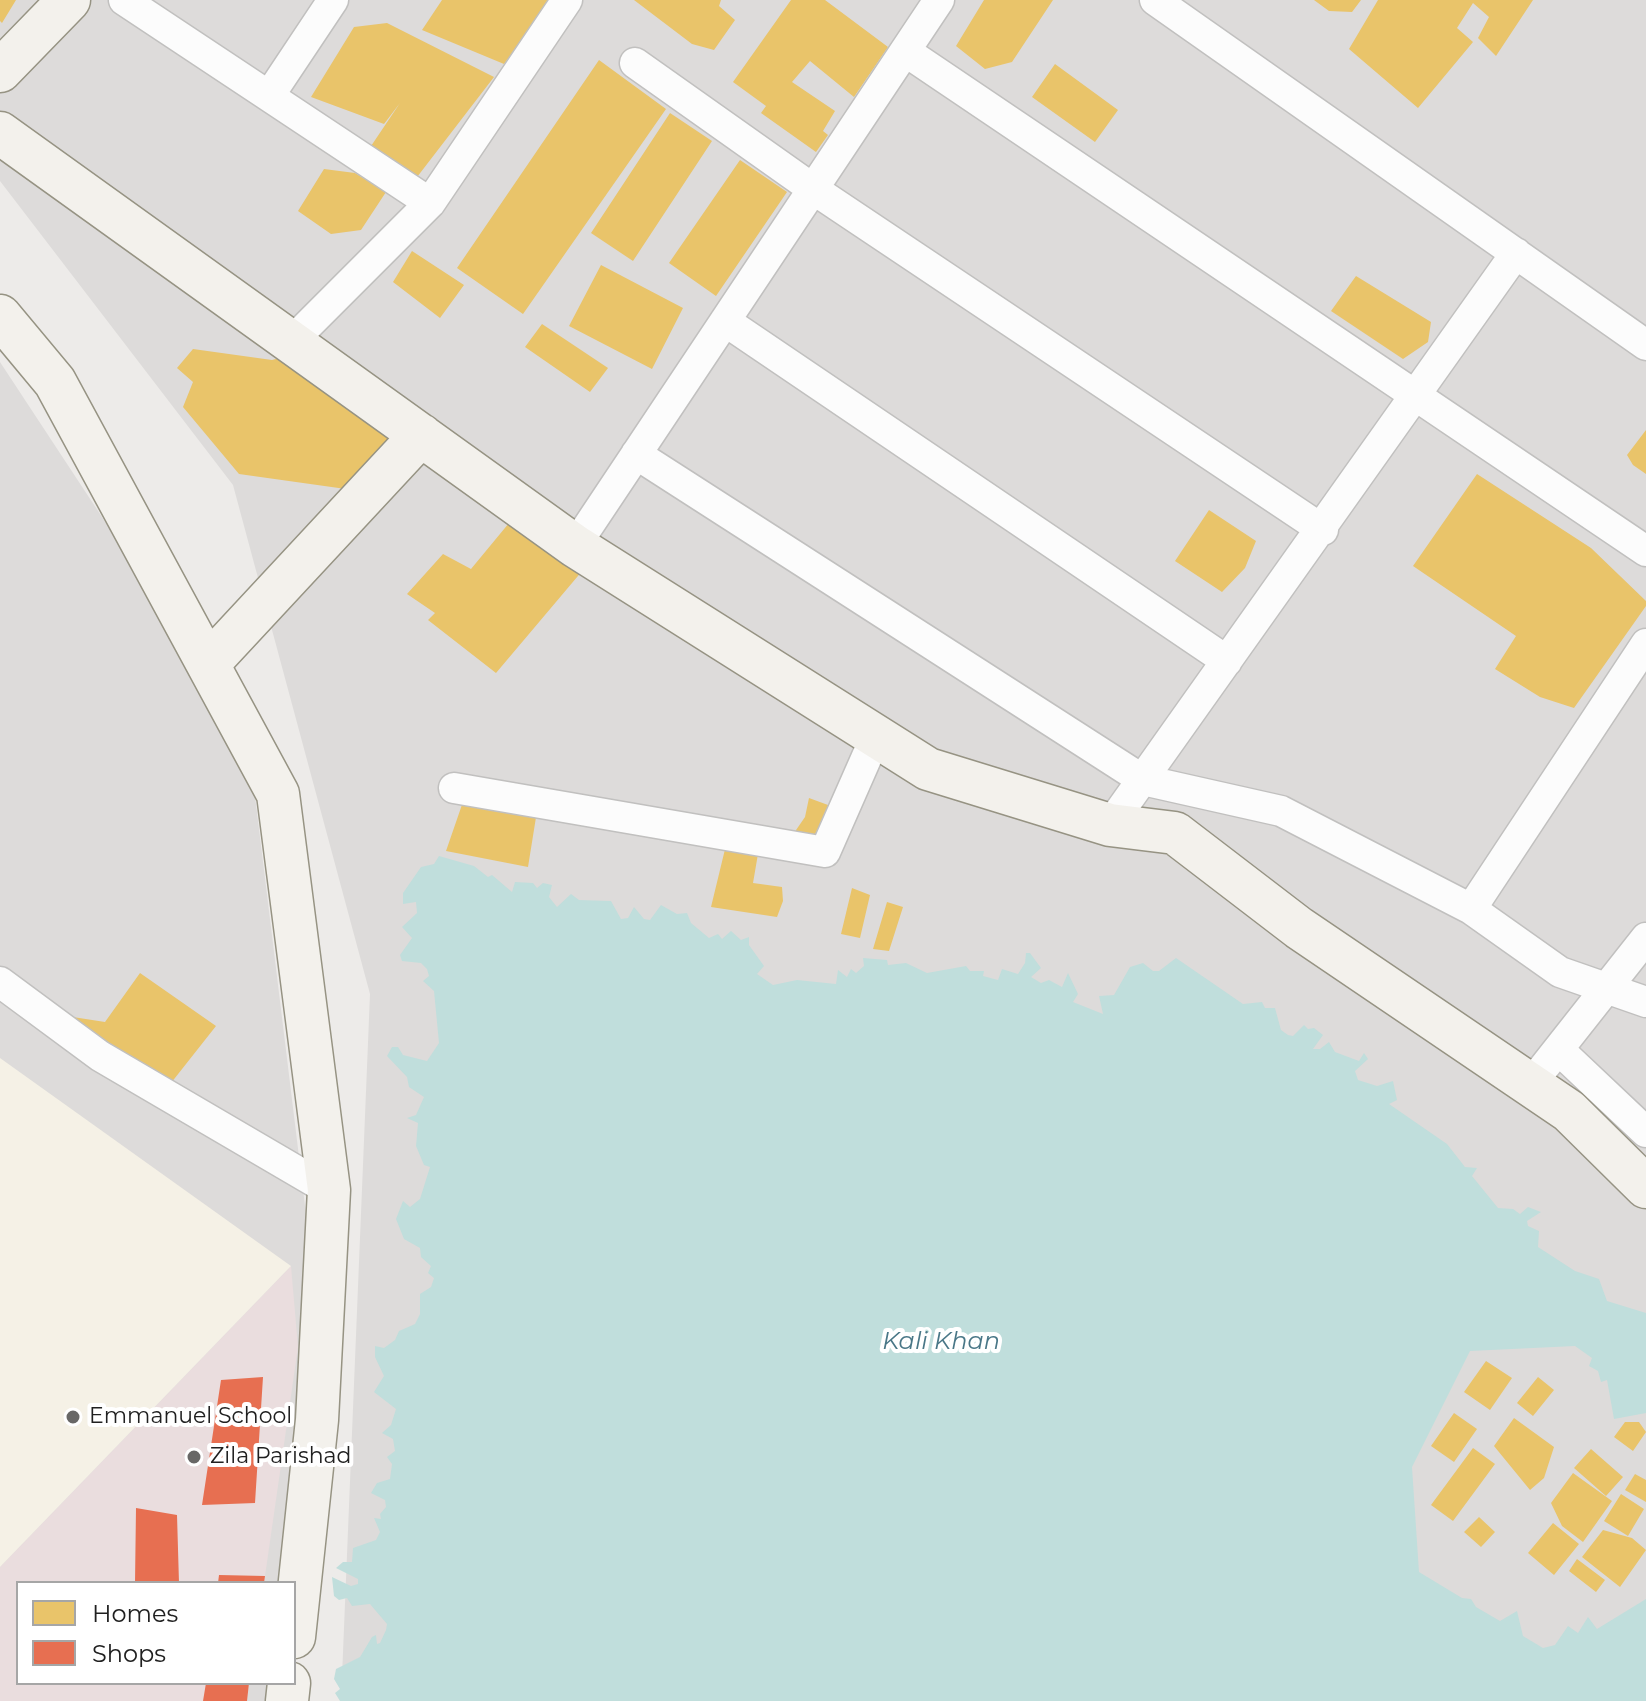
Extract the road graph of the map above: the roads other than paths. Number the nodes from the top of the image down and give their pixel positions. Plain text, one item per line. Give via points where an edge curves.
1 (69, 0) edge
2 (124, 0) edge
3 (333, 0) edge
4 (567, 0) edge
5 (939, 0) edge
6 (1155, 0) edge
7 (905, 51) junction
8 (635, 63) dead end
9 (0, 71) edge
10 (269, 96) junction
11 (0, 133) edge
12 (813, 189) junction
13 (430, 203) junction
14 (1516, 253) junction
15 (0, 316) edge
16 (725, 321) junction
17 (291, 342) junction
18 (1646, 345) edge
19 (1416, 396) junction
20 (421, 435) junction
21 (636, 454) junction
22 (1323, 530) junction
23 (575, 546) junction
24 (1646, 551) edge
25 (1646, 644) edge
26 (1227, 661) junction
27 (208, 664) junction
28 (876, 736) junction
29 (1143, 780) junction
30 (454, 788) dead end
31 (1110, 825) junction
32 (1471, 909) junction
33 (1646, 938) edge
34 (0, 982) edge
35 (1603, 989) junction
36 (1646, 1002) edge
37 (1559, 1050) junction
38 (1530, 1085) junction
39 (1646, 1132) edge
40 (1646, 1187) edge
41 (329, 1190) junction
42 (296, 1618) edge

1 - 9 main road
2 - 10 street
3 - 10 street
4 - 13 street
5 - 7 street
6 - 14 street
7 - 12 street
7 - 19 street
8 - 12 street
10 - 13 street
11 - 17 main road
12 - 16 street
12 - 22 street
13 - 17 street
14 - 18 street
14 - 19 street
15 - 27 main road via 55,382
16 - 21 street
16 - 26 street
17 - 20 main road
19 - 22 street
19 - 24 street
20 - 23 main road
20 - 27 main road
21 - 23 street
21 - 29 street
22 - 26 street
23 - 28 main road
25 - 32 street
26 - 29 street
27 - 41 main road via 278,794
28 - 30 street via 825,852
28 - 31 main road via 928,769
29 - 31 street
29 - 32 street via 1281,811
31 - 38 main road via 1175,833 1299,928
32 - 35 street via 1560,972
33 - 35 street
34 - 41 street via 100,1056
35 - 36 street
35 - 37 street
37 - 38 street
37 - 39 street
38 - 40 main road via 1569,1111
41 - 42 main road via 317,1420

